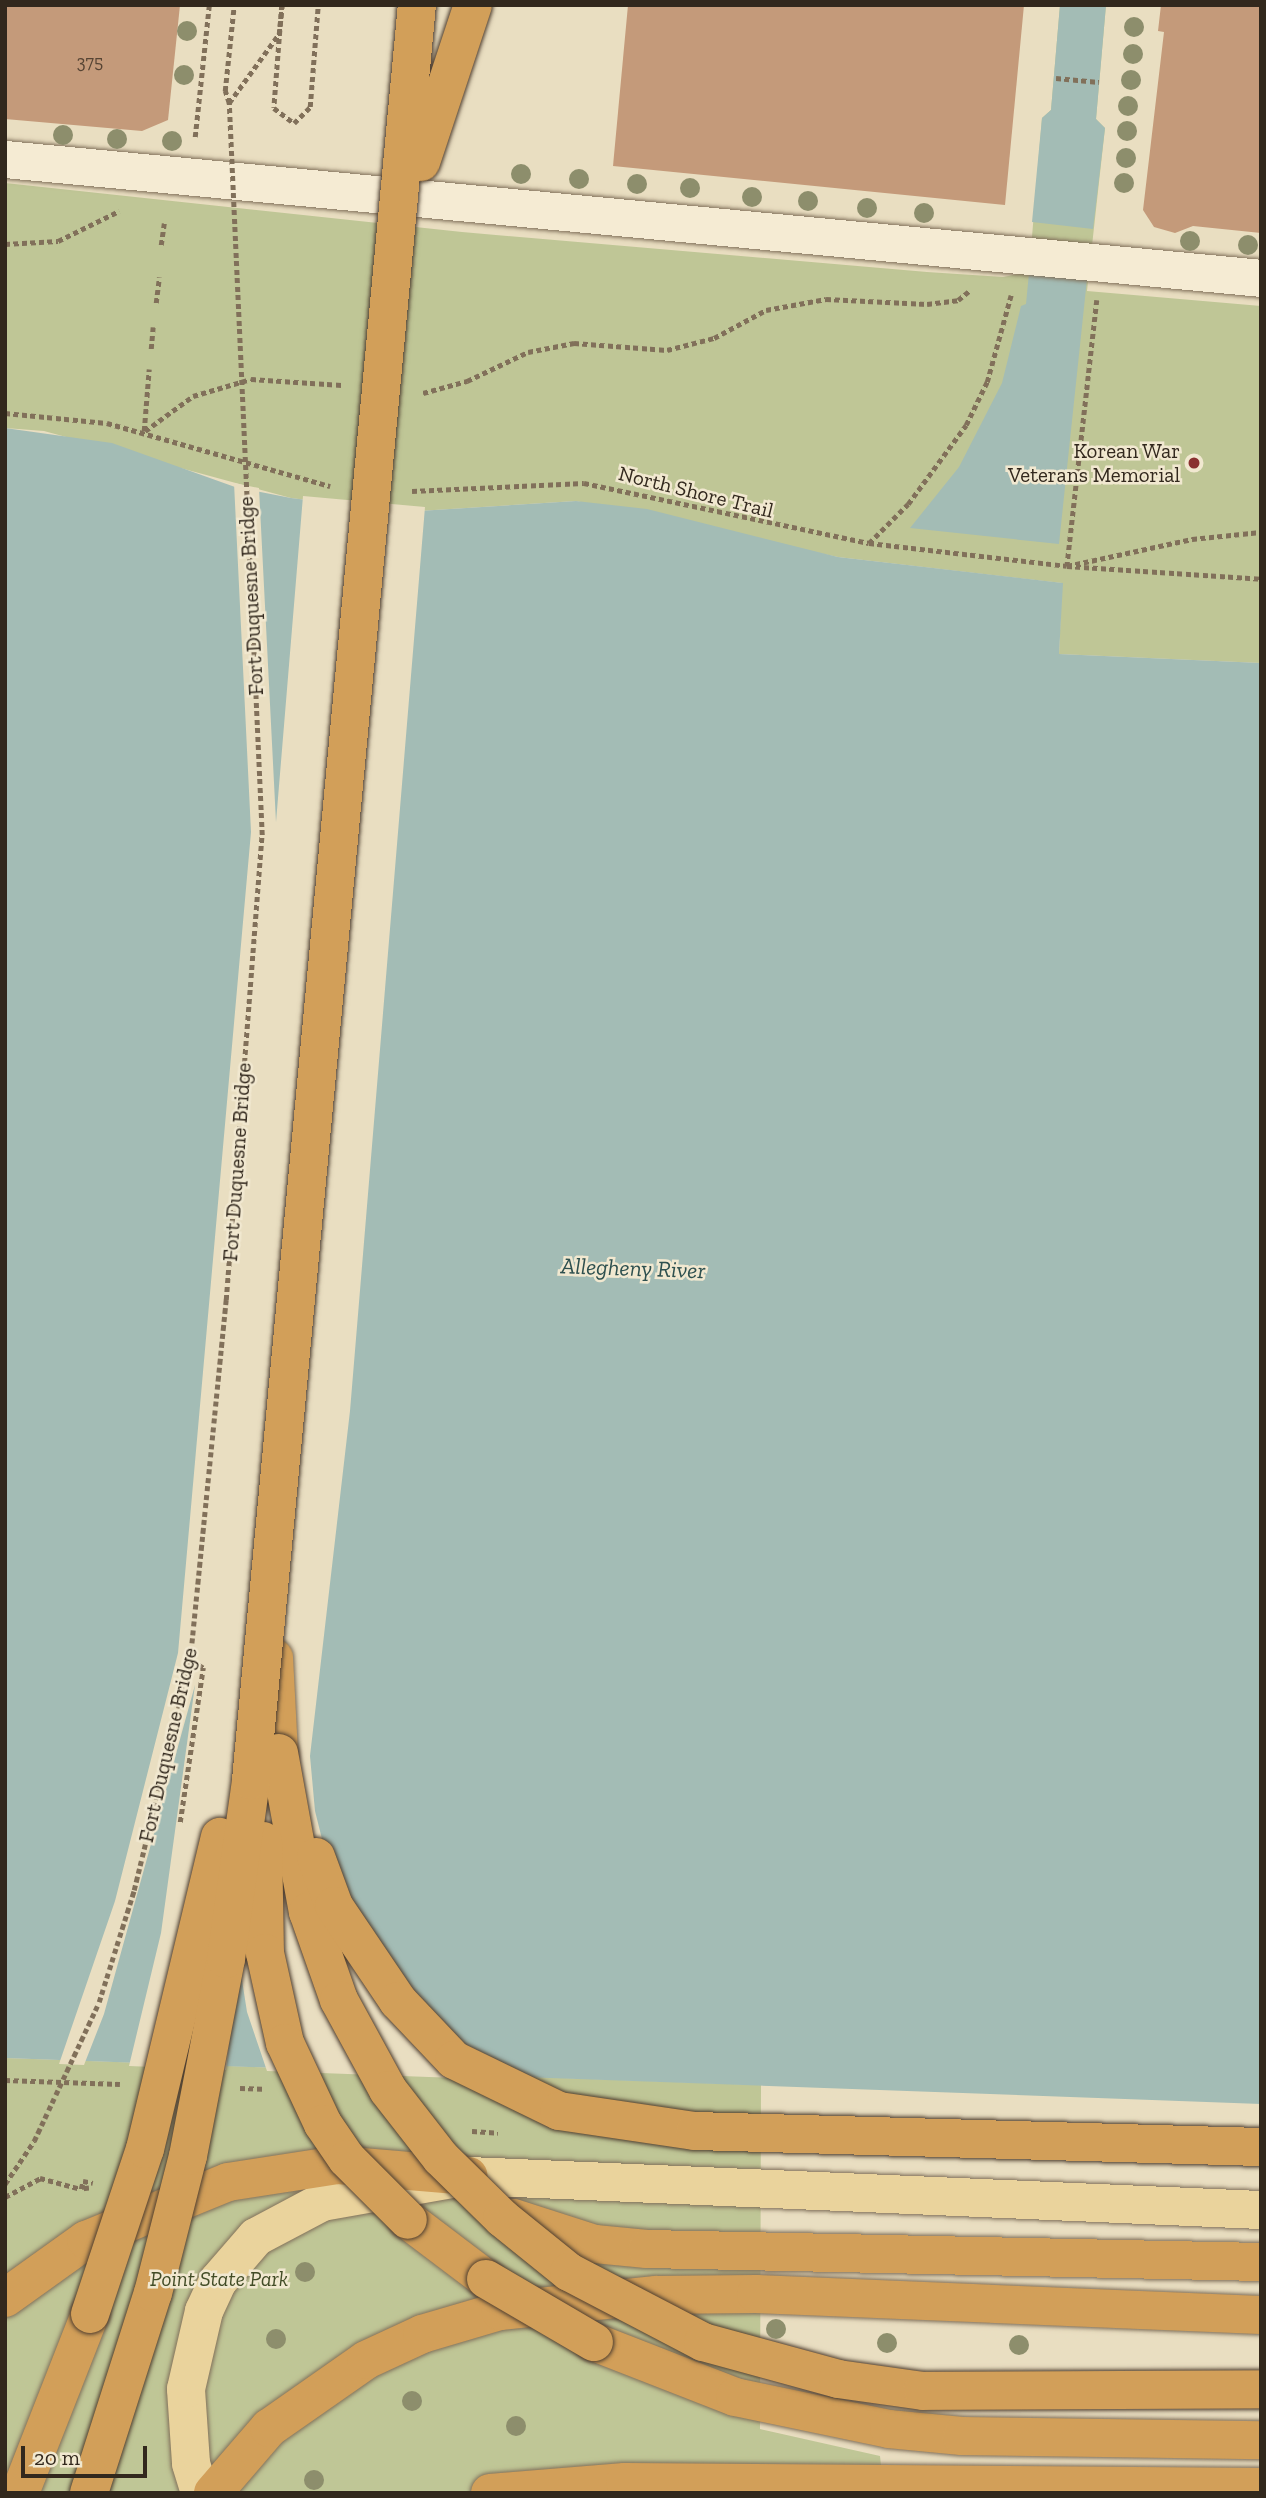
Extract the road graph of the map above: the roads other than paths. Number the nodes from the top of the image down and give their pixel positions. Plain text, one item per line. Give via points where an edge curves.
1 (408, 5) edge
2 (416, 5) edge
3 (471, 5) edge
4 (5, 159) edge
5 (1261, 278) edge
6 (390, 284) junction
7 (271, 1599) junction
8 (279, 1754) junction
9 (264, 1840) junction
10 (1261, 2147) edge
11 (469, 2176) junction
12 (1261, 2210) edge
13 (1261, 2262) edge
14 (5, 2298) edge
15 (1261, 2315) edge
16 (1261, 2389) edge
17 (1261, 2440) edge
18 (222, 2481) edge
19 (1261, 2487) edge
20 (20, 2493) edge
21 (89, 2493) edge
22 (200, 2493) edge
23 (490, 2493) edge

1 - 6 highway, bridge
2 - 6 highway, bridge
3 - 6 highway, bridge via 432,117
4 - 5 street
6 - 7 highway, bridge
7 - 8 highway
7 - 9 highway, bridge via 261,1738
7 - 20 highway, bridge via 145,2149 90,2314
7 - 21 highway, bridge via 226,1959 188,2156 153,2292
8 - 10 highway, bridge via 334,1906 398,2001 454,2060 559,2111 695,2131
8 - 16 highway, bridge via 308,1912 340,2000 388,2090 484,2201 569,2272 703,2342 838,2379 923,2391
9 - 13 highway, bridge via 293,1944 316,2003 361,2081 426,2155 514,2218 595,2244 647,2249
9 - 17 highway, bridge via 265,1953 285,2043 323,2124 347,2159 408,2220 486,2279 594,2342 735,2398 889,2429 962,2436
11 - 12 main road
11 - 14 highway via 338,2165 228,2182 86,2240
11 - 22 main road via 322,2202 284,2218 238,2255 218,2281 192,2344 187,2426
15 - 18 highway via 756,2294 602,2299 500,2311 422,2334 366,2360 270,2428
19 - 23 highway via 625,2482

